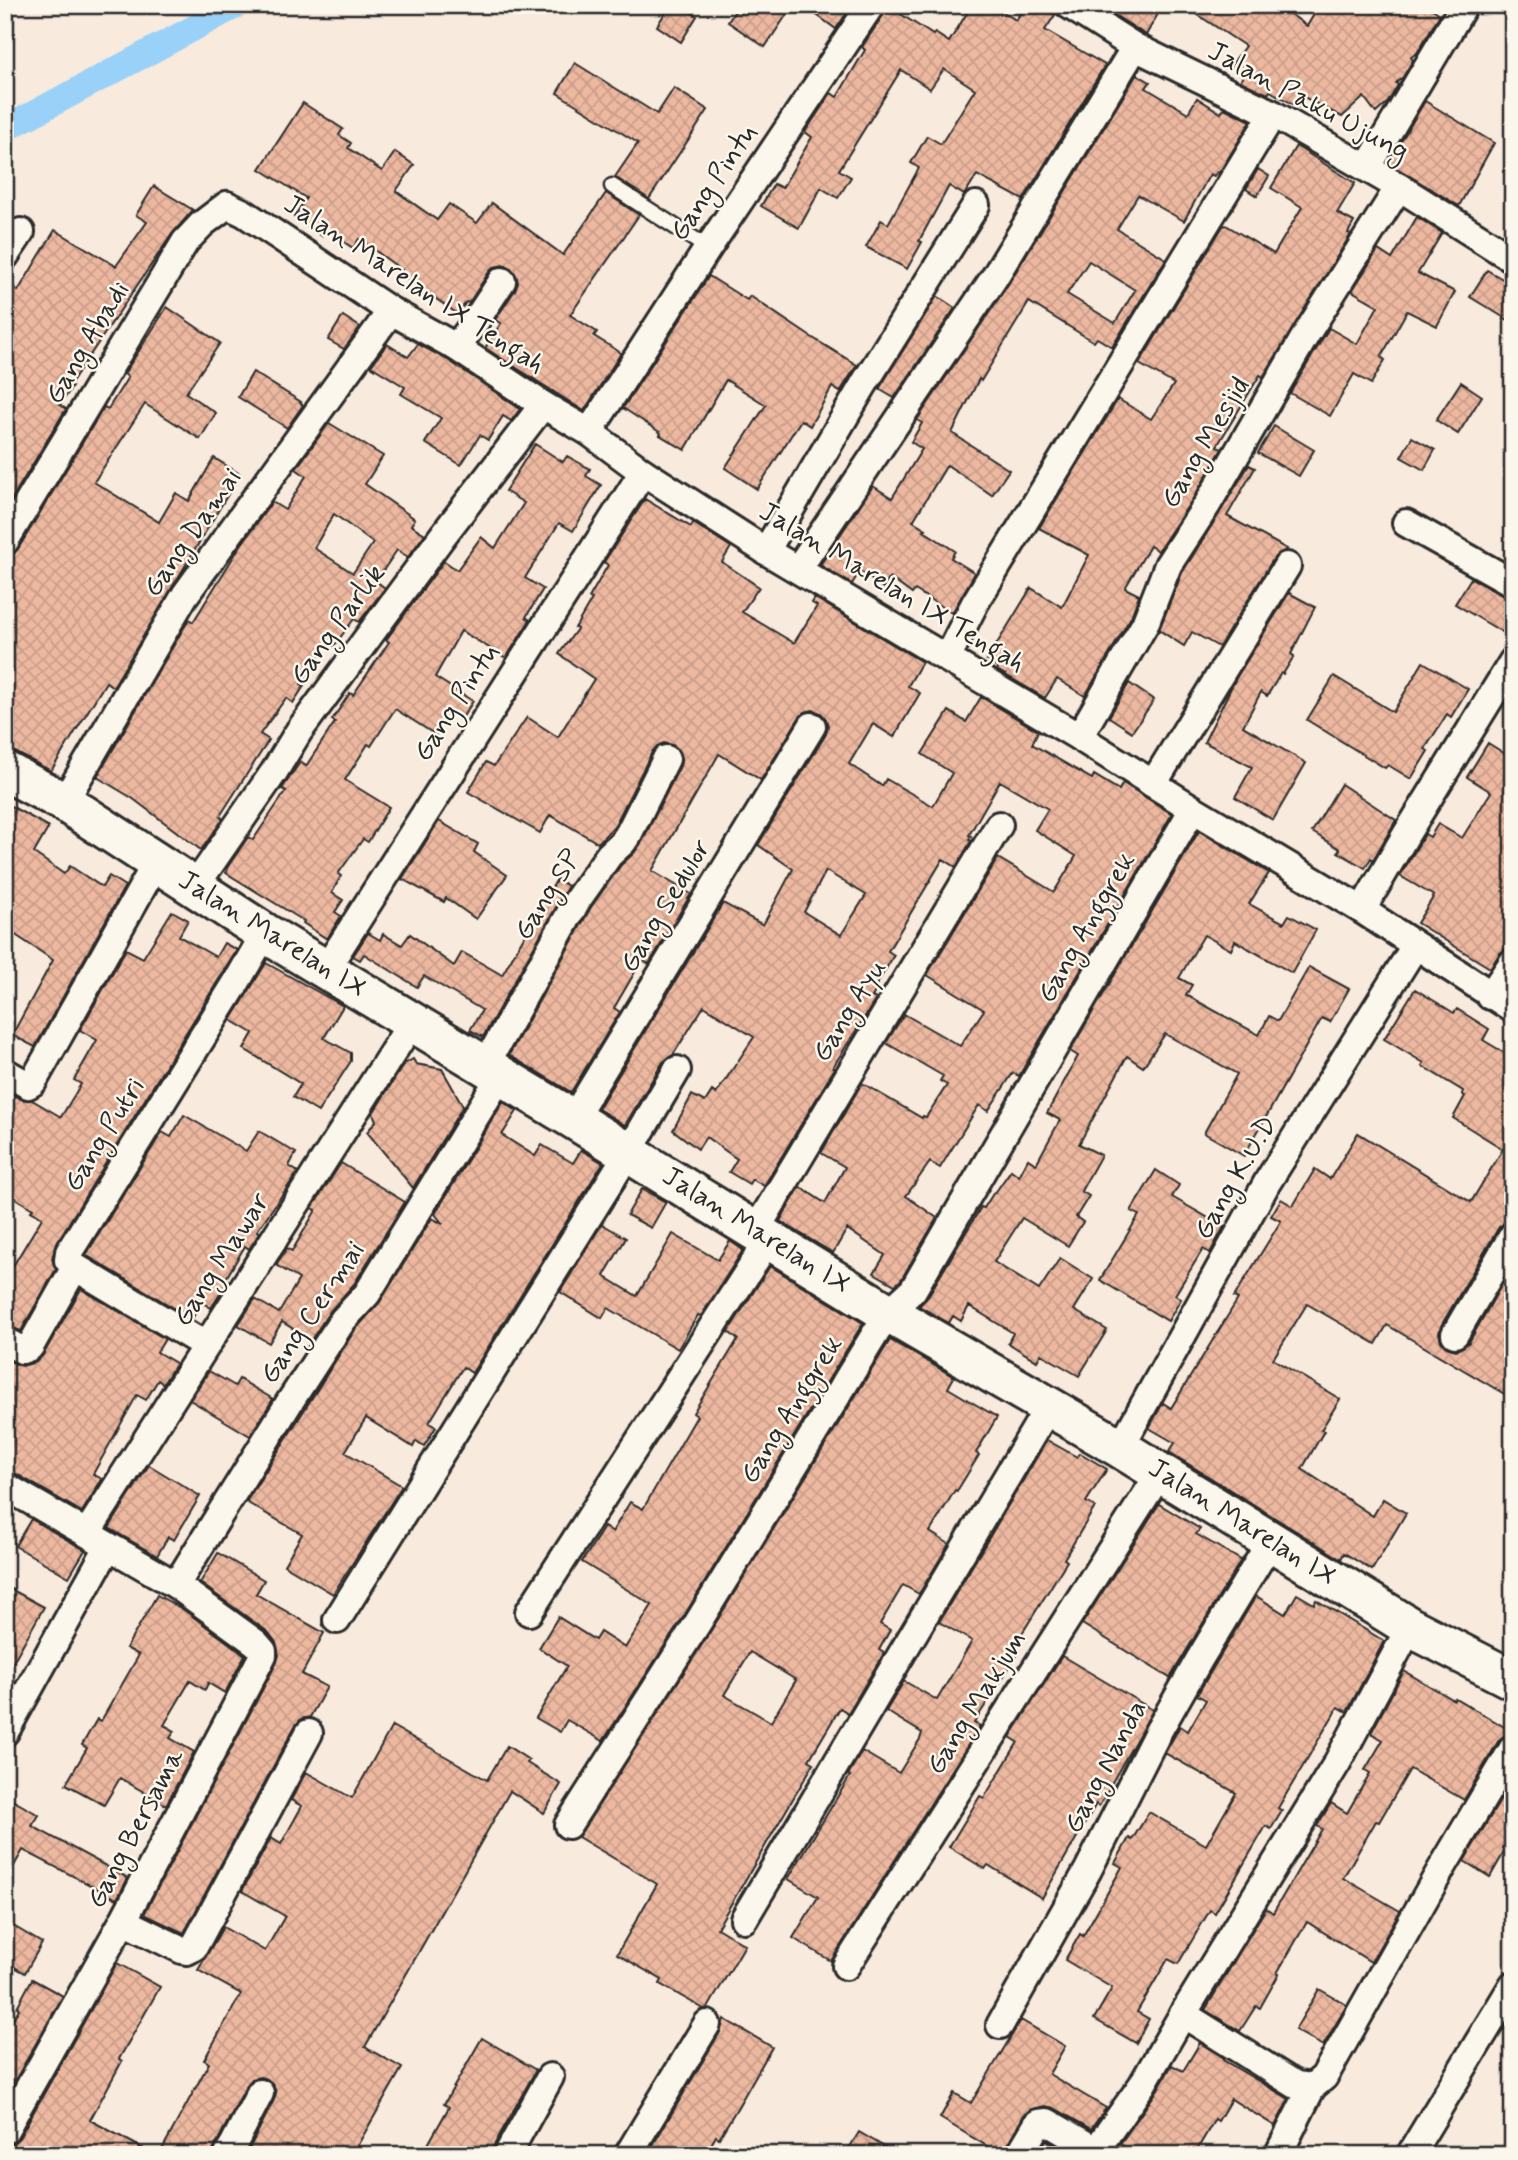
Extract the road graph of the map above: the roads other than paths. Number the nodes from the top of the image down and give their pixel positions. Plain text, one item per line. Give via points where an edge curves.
1 (871, 5) edge
2 (1069, 5) edge
3 (1460, 7) edge
4 (1135, 47) junction
5 (1273, 114) junction
6 (1367, 168) junction
7 (612, 186) dead end
8 (1399, 187) junction
9 (976, 205) dead end
10 (244, 213) joint
11 (21, 232) dead end
12 (708, 247) junction
13 (5, 256) edge
14 (1513, 259) edge
15 (502, 281) dead end
16 (390, 311) junction
17 (456, 347) junction
18 (543, 405) junction
19 (589, 432) junction
20 (643, 472) junction
21 (1406, 523) dead end
22 (5, 541) edge
23 (766, 551) junction
24 (1287, 566) dead end
25 (798, 569) junction
26 (1513, 583) edge
27 (947, 657) junction
28 (1513, 661) edge
29 (812, 726) dead end
30 (1079, 737) junction
31 (666, 759) dead end
32 (5, 771) edge
33 (1153, 785) junction
34 (64, 802) junction
35 (1193, 809) junction
36 (999, 825) dead end
37 (156, 863) junction
38 (194, 888) junction
39 (1362, 910) junction
40 (265, 933) junction
41 (1415, 946) junction
42 (1513, 962) edge
43 (326, 969) junction
44 (1502, 1002) edge
45 (412, 1022) junction
46 (677, 1070) dead end
47 (493, 1071) junction
48 (5, 1072) edge
49 (573, 1119) junction
50 (628, 1153) junction
51 (1513, 1234) edge
52 (762, 1235) junction
53 (75, 1267) junction
54 (888, 1313) junction
55 (1455, 1334) dead end
56 (5, 1341) edge
57 (205, 1345) junction
58 (1049, 1406) junction
59 (1120, 1448) junction
60 (1160, 1473) junction
61 (5, 1486) edge
62 (97, 1540) junction
63 (1271, 1541) junction
64 (176, 1586) junction
65 (529, 1612) dead end
66 (337, 1620) dead end
67 (1410, 1627) junction
68 (1513, 1680) edge
69 (5, 1731) edge
70 (309, 1733) dead end
71 (1513, 1748) edge
72 (568, 1825) dead end
73 (744, 1919) dead end
74 (123, 1921) junction
75 (846, 1966) dead end
76 (1513, 1985) edge
77 (1183, 2014) junction
78 (707, 2024) dead end
79 (1000, 2025) dead end
80 (550, 2077) dead end
81 (1312, 2087) junction
82 (260, 2093) dead end
83 (5, 2130) edge
84 (1100, 2152) edge
85 (228, 2155) edge
86 (507, 2155) edge
87 (628, 2155) edge
88 (1018, 2155) edge
89 (1278, 2155) edge
90 (1410, 2155) edge

1 - 12 street, Gang Pintu
2 - 4 street, Jalan Paku Ujung
3 - 6 street
4 - 5 street, Jalan Paku Ujung
4 - 25 street via 994,278
5 - 6 street, Jalan Paku Ujung via 1313,127
5 - 27 street via 982,591
6 - 8 street, Jalan Paku Ujung
7 - 12 lane
8 - 14 street, Jalan Paku Ujung
8 - 30 street, Gang Mesjid via 1168,565 1145,624
9 - 23 street
10 - 16 street, Jalan Marelan IX Tengah
10 - 22 street, Gang Abadi via 227,205 186,242
11 - 13 street
12 - 19 street, Gang Pintu
15 - 17 street
16 - 17 street, Jalan Marelan IX Tengah
16 - 34 street, Gang Damai via 185,596
17 - 18 street, Jalan Marelan IX Tengah
18 - 19 street, Jalan Marelan IX Tengah
18 - 38 street, Gang Parlik via 299,731
19 - 20 street, Jalan Marelan IX Tengah
20 - 23 street, Jalan Marelan IX Tengah
20 - 43 street, Gang Pintu
21 - 26 street
23 - 25 street, Jalan Marelan IX Tengah
24 - 33 street
25 - 27 street, Jalan Marelan IX Tengah
27 - 30 street, Jalan Marelan IX Tengah
28 - 39 street
29 - 49 street, Gang Sedulor
30 - 33 street, Jalan Marelan IX Tengah
31 - 47 street, Gang SP via 623,842 578,899
32 - 34 main road, Jalan Marelan IX
33 - 35 street, Jalan Marelan IX Tengah
34 - 37 main road, Jalan Marelan IX
35 - 39 street, Jalan Marelan IX Tengah
35 - 54 street, Gang Anggrek via 913,1290
36 - 52 street, Gang Ayu
37 - 38 main road, Jalan Marelan IX
37 - 48 street via 33,1082 28,1085
38 - 40 main road, Jalan Marelan IX
39 - 41 street, Jalan Marelan IX Tengah
40 - 43 main road, Jalan Marelan IX
40 - 53 street, Gang Putri via 69,1252 68,1259
41 - 44 street, Jalan Marelan IX Tengah
41 - 59 street, Gang K.U.D via 1268,1181
42 - 44 street
43 - 45 main road, Jalan Marelan IX
45 - 47 main road, Jalan Marelan IX
45 - 57 street, Gang Mawar
46 - 50 street
47 - 49 main road, Jalan Marelan IX
47 - 64 street, Gang Cermai via 367,1294 343,1320
49 - 50 main road, Jalan Marelan IX
50 - 52 main road, Jalan Marelan IX
50 - 66 street
51 - 55 street
52 - 54 main road, Jalan Marelan IX
52 - 65 street, Gang Ayu
53 - 56 street, Gang Putri via 30,1347 22,1350
53 - 57 street
54 - 58 main road, Jalan Marelan IX
54 - 72 street, Gang Anggrek via 698,1624
57 - 62 street, Gang Mawar
58 - 59 main road, Jalan Marelan IX
58 - 73 street
59 - 60 main road, Jalan Marelan IX
60 - 63 main road, Jalan Marelan IX
60 - 75 street, Gang Makjum
61 - 62 street
62 - 64 street
62 - 69 street, Gang Mawar
63 - 67 main road, Jalan Marelan IX
63 - 79 street, Gang Nanda via 1172,1707 1088,1870
64 - 74 street, Gang Bersama via 256,1643 263,1655
67 - 68 main road, Jalan Marelan IX
67 - 77 street via 1337,1763
70 - 74 street via 194,1947 182,1951
71 - 81 street via 1324,2077
74 - 83 street, Gang Bersama
76 - 90 street
77 - 81 street via 1296,2085
77 - 84 street
78 - 87 street
80 - 86 street
81 - 89 street
82 - 85 street
84 - 88 street via 1053,2124 1041,2122

